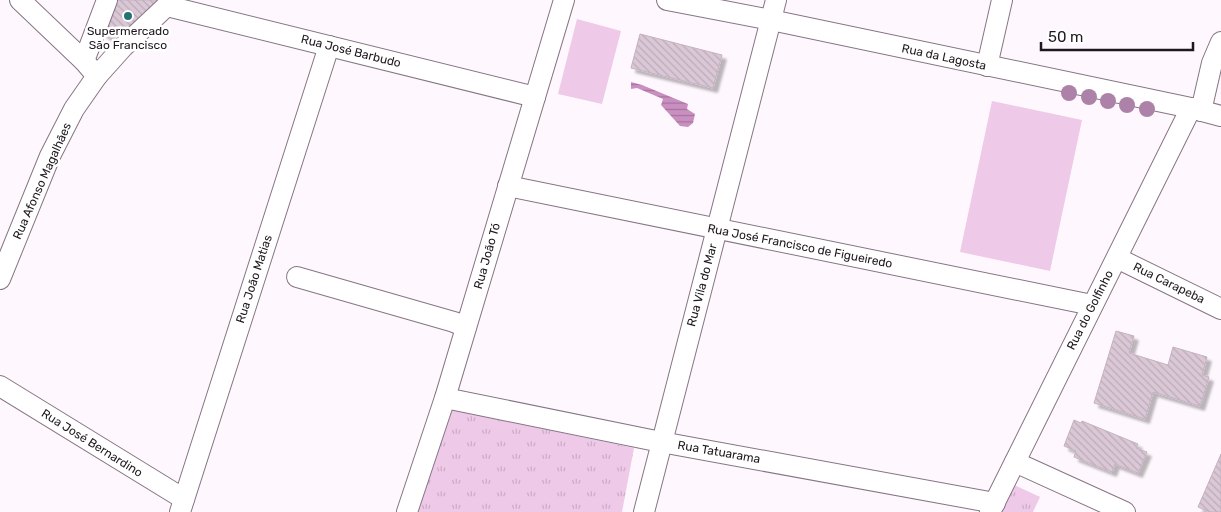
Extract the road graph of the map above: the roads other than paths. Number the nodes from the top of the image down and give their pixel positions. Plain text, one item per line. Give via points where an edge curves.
1 (20, 0) edge
2 (107, 0) edge
3 (564, 0) edge
4 (666, 0) edge
5 (776, 0) edge
6 (1002, 0) edge
7 (170, 3) edge
8 (771, 20) junction
9 (1221, 42) edge
10 (329, 46) junction
11 (84, 61) junction
12 (987, 66) junction
13 (97, 76) junction
14 (535, 97) junction
15 (1196, 110) junction
16 (1221, 116) edge
17 (508, 186) junction
18 (717, 229) junction
19 (1117, 258) junction
20 (297, 276) dead end
21 (0, 279) edge
22 (1092, 305) junction
23 (1221, 309) edge
24 (466, 327) junction
25 (0, 386) edge
26 (445, 398) junction
27 (661, 442) junction
28 (1015, 462) junction
29 (182, 506) edge
30 (992, 508) edge
31 (407, 512) edge
32 (644, 512) edge
33 (1125, 512) edge

1 - 11 street
2 - 11 street
3 - 14 street, Rua João Tó
4 - 8 street, Rua da Lagosta
5 - 8 street, Rua Vila do Mar
6 - 12 street
7 - 10 street, Rua José Barbudo
7 - 13 street, Rua Afonso Magalhães via 127,42
8 - 12 street, Rua da Lagosta
8 - 18 street, Rua Vila do Mar
9 - 15 street, Rua do Golfinho
10 - 14 street, Rua José Barbudo
10 - 29 street, Rua João Matias
11 - 13 street
12 - 15 street, Rua da Lagosta
13 - 21 street, Rua Afonso Magalhães via 74,110 50,156
14 - 17 street, Rua João Tó
15 - 16 street, Rua da Lagosta
15 - 19 street, Rua do Golfinho
17 - 18 street, Rua José Francisco de Figueiredo
17 - 24 street, Rua João Tó
18 - 22 street, Rua José Francisco de Figueiredo
18 - 27 street, Rua Vila do Mar
19 - 22 street, Rua do Golfinho
19 - 23 street, Rua Carapeba
20 - 24 street
22 - 28 street, Rua do Golfinho
24 - 26 street, Rua João Tó
25 - 29 street, Rua José Bernardino
26 - 27 street, Rua Tatuarama
26 - 31 street, Rua João Tó
27 - 30 street, Rua Tatuarama
27 - 32 street, Rua Vila do Mar
28 - 30 street, Rua do Golfinho
28 - 33 street

